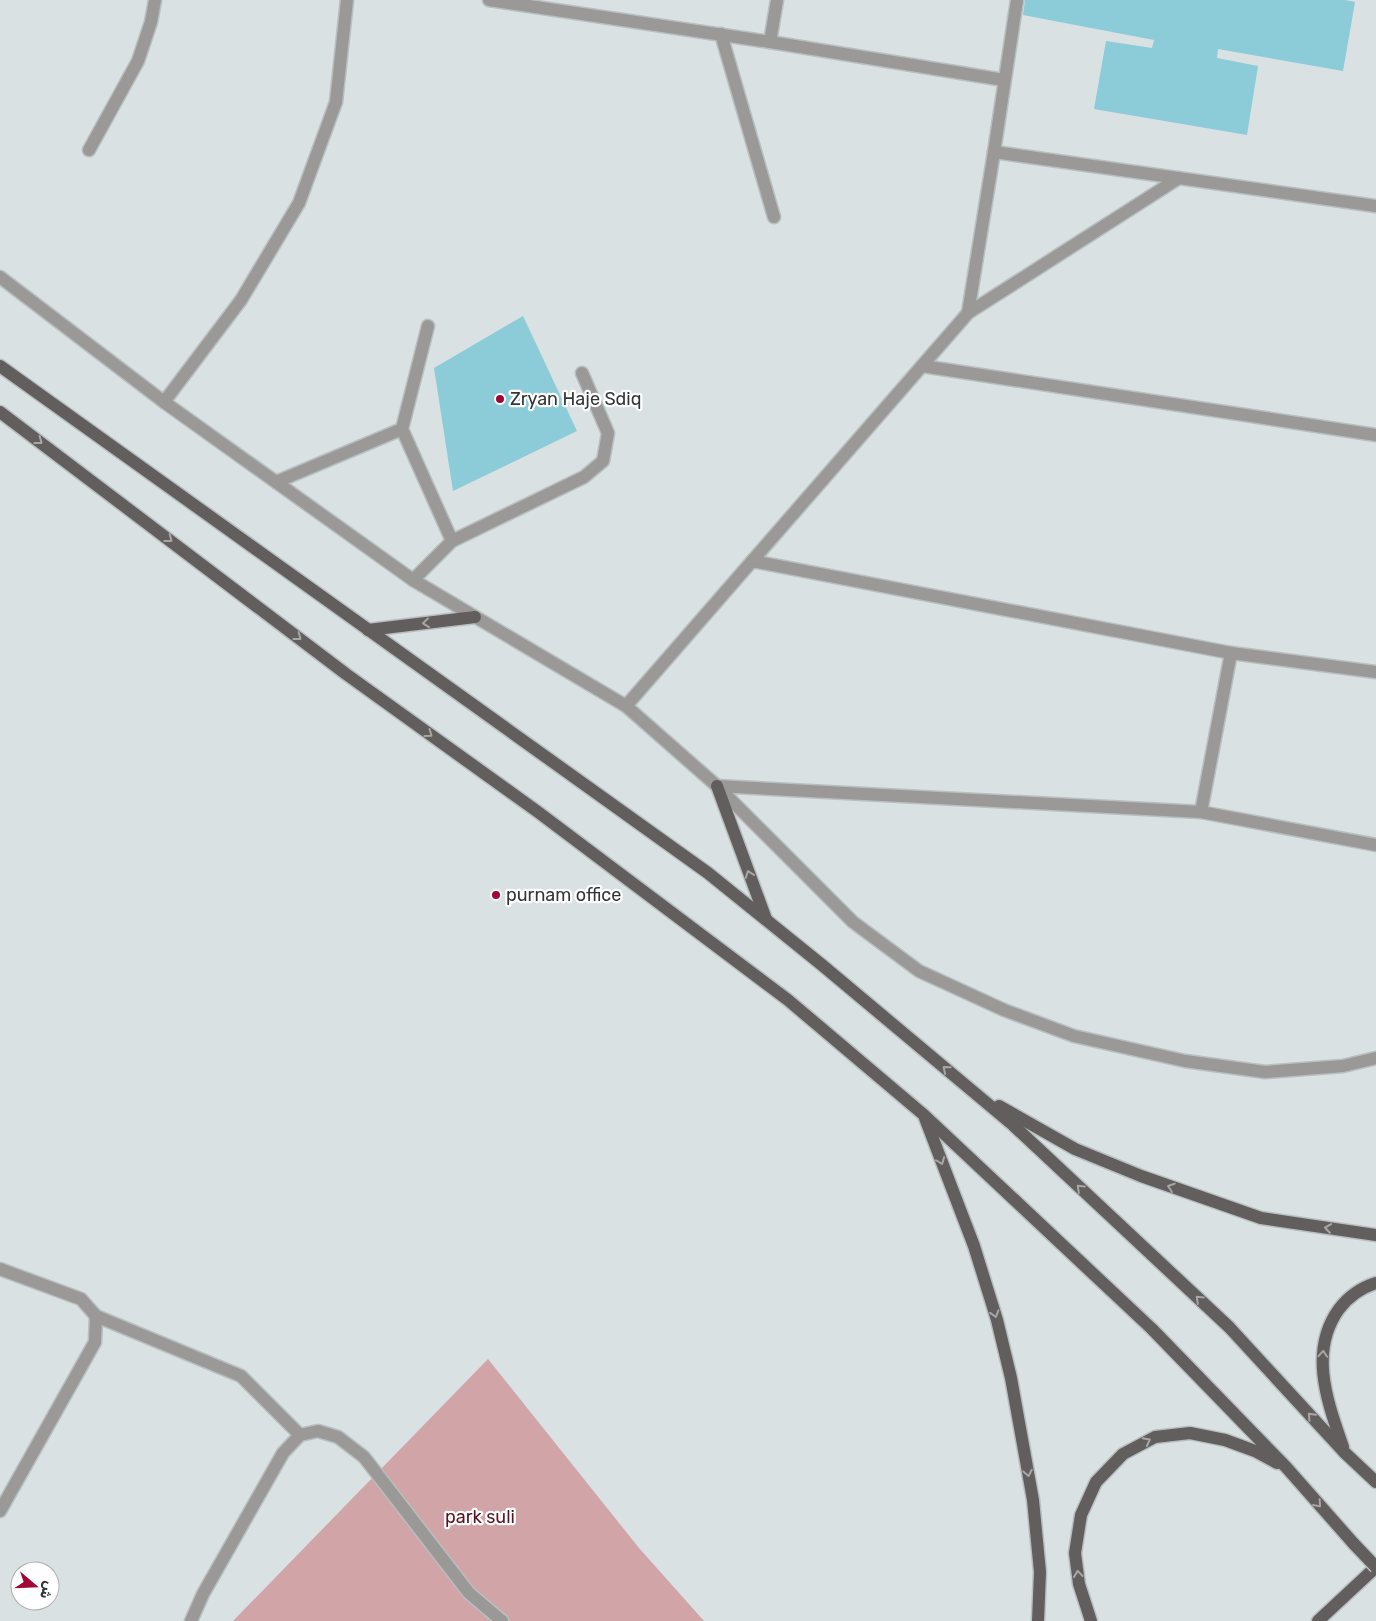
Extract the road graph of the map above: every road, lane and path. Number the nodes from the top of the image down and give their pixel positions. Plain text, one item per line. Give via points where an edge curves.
1 (155, 0) edge
2 (347, 0) edge
3 (489, 0) edge
4 (777, 0) edge
5 (1017, 0) edge
6 (721, 34) junction
7 (770, 42) junction
8 (1004, 80) junction
9 (89, 150) dead end
10 (994, 152) junction
11 (1179, 178) junction
12 (1376, 206) edge
13 (774, 217) dead end
14 (0, 277) edge
15 (968, 313) junction
16 (428, 326) dead end
17 (0, 366) edge
18 (922, 366) junction
19 (582, 373) dead end
20 (164, 402) junction
21 (0, 412) edge
22 (402, 429) junction
23 (1376, 435) edge
24 (276, 482) junction
25 (452, 541) junction
26 (752, 561) junction
27 (413, 580) junction
28 (475, 617) junction
29 (368, 630) junction
30 (1231, 653) junction
31 (1376, 672) edge
32 (626, 706) junction
33 (717, 786) junction
34 (1201, 812) junction
35 (1376, 845) edge
36 (766, 919) junction
37 (1376, 1058) edge
38 (973, 1091) junction
39 (924, 1115) junction
40 (1376, 1236) edge
41 (0, 1269) edge
42 (1376, 1283) edge
43 (96, 1316) junction
44 (300, 1435) junction
45 (1344, 1452) junction
46 (1286, 1467) junction
47 (1376, 1482) edge
48 (0, 1511) edge
49 (1376, 1567) edge
50 (1349, 1593) junction
51 (191, 1621) edge
52 (502, 1621) edge
53 (1038, 1621) edge
54 (1091, 1621) edge
55 (1310, 1621) edge
56 (1318, 1621) edge

1 - 9 street via 138,61
2 - 20 street via 336,102 298,203 241,300
3 - 6 street
4 - 7 street
5 - 8 street
6 - 7 street
6 - 13 street
7 - 8 street
8 - 10 street
10 - 11 street
10 - 15 street
11 - 12 street
11 - 15 street
14 - 20 street
15 - 18 street
16 - 22 street
17 - 29 main road
18 - 23 street
18 - 26 street
19 - 25 street via 608,433 603,460 584,477
20 - 24 street
21 -> 39 main road via 346,674 546,818 788,1000
22 - 24 street
22 - 25 street
24 - 27 street
25 - 27 street
26 - 30 street
26 - 32 street
27 - 28 street
28 -> 29 main road
28 - 32 street
29 - 36 main road via 708,873
30 - 31 street
30 - 34 street
32 - 33 street
33 - 34 street
36 -> 33 main road
33 - 37 street via 854,922 919,971 1004,1010 1074,1036 1185,1060 1265,1072 1343,1066
34 - 35 street
38 -> 36 main road
40 -> 38 main road via 1261,1218 1141,1176 1075,1149
45 -> 38 main road via 1229,1327
39 - 46 main road via 1152,1328
39 -> 53 main road via 974,1246 998,1320 1033,1500 1040,1572
41 - 43 street via 81,1299
45 -> 42 main road via 1324,1380 1322,1358 1325,1338 1332,1319 1346,1300 1362,1288
43 - 44 street via 241,1376
43 - 48 street via 95,1342
44 - 51 street via 283,1452
44 - 52 street via 318,1431 338,1437 364,1457 469,1593
45 - 47 main road
46 -> 49 main road, bridge
54 -> 46 main road via 1079,1584 1076,1553 1081,1515 1096,1482 1123,1454 1155,1437 1190,1433 1225,1440
49 - 50 main road
50 - 55 main road
50 - 56 main road

